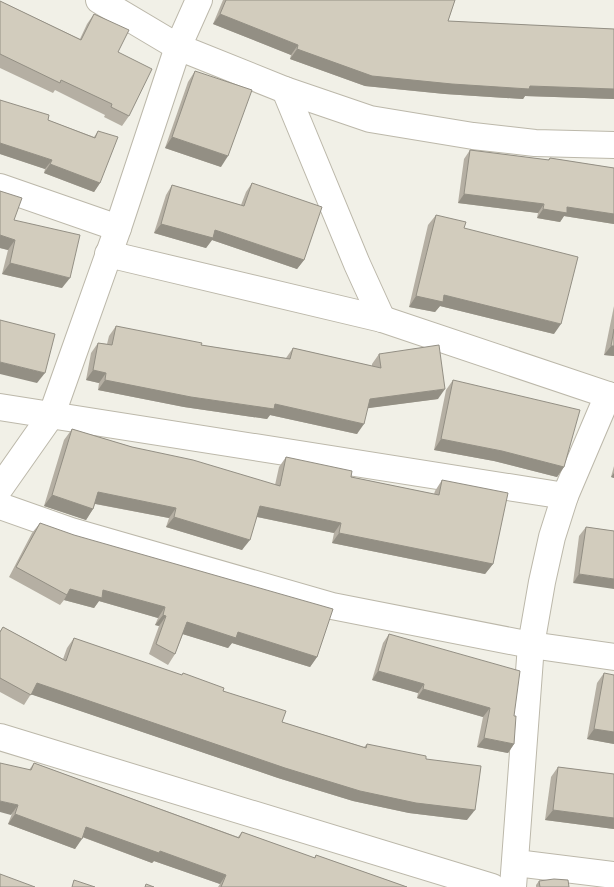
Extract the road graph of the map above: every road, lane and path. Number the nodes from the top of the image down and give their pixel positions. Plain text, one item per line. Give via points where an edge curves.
1 (99, 0) edge
2 (199, 0) edge
3 (178, 47) junction
4 (285, 90) junction
5 (614, 145) edge
6 (0, 187) edge
7 (118, 228) junction
8 (108, 254) junction
9 (382, 319) junction
10 (611, 396) edge
11 (0, 407) edge
12 (52, 414) junction
13 (0, 488) edge
14 (565, 496) junction
15 (0, 506) edge
16 (531, 645) junction
17 (614, 657) edge
18 (0, 738) edge
19 (514, 875) edge
20 (614, 875) edge
21 (492, 887) edge

1 - 3 street
2 - 3 street
3 - 4 street
3 - 7 street
4 - 5 street via 370,119 535,143
4 - 9 street
6 - 7 street
7 - 8 street
8 - 9 street
8 - 12 street
9 - 10 street
10 - 14 street
11 - 12 street
12 - 13 street
12 - 14 street
14 - 16 street via 552,536
15 - 16 street via 71,531 332,606
16 - 17 street
16 - 19 street
18 - 21 street
19 - 20 street

